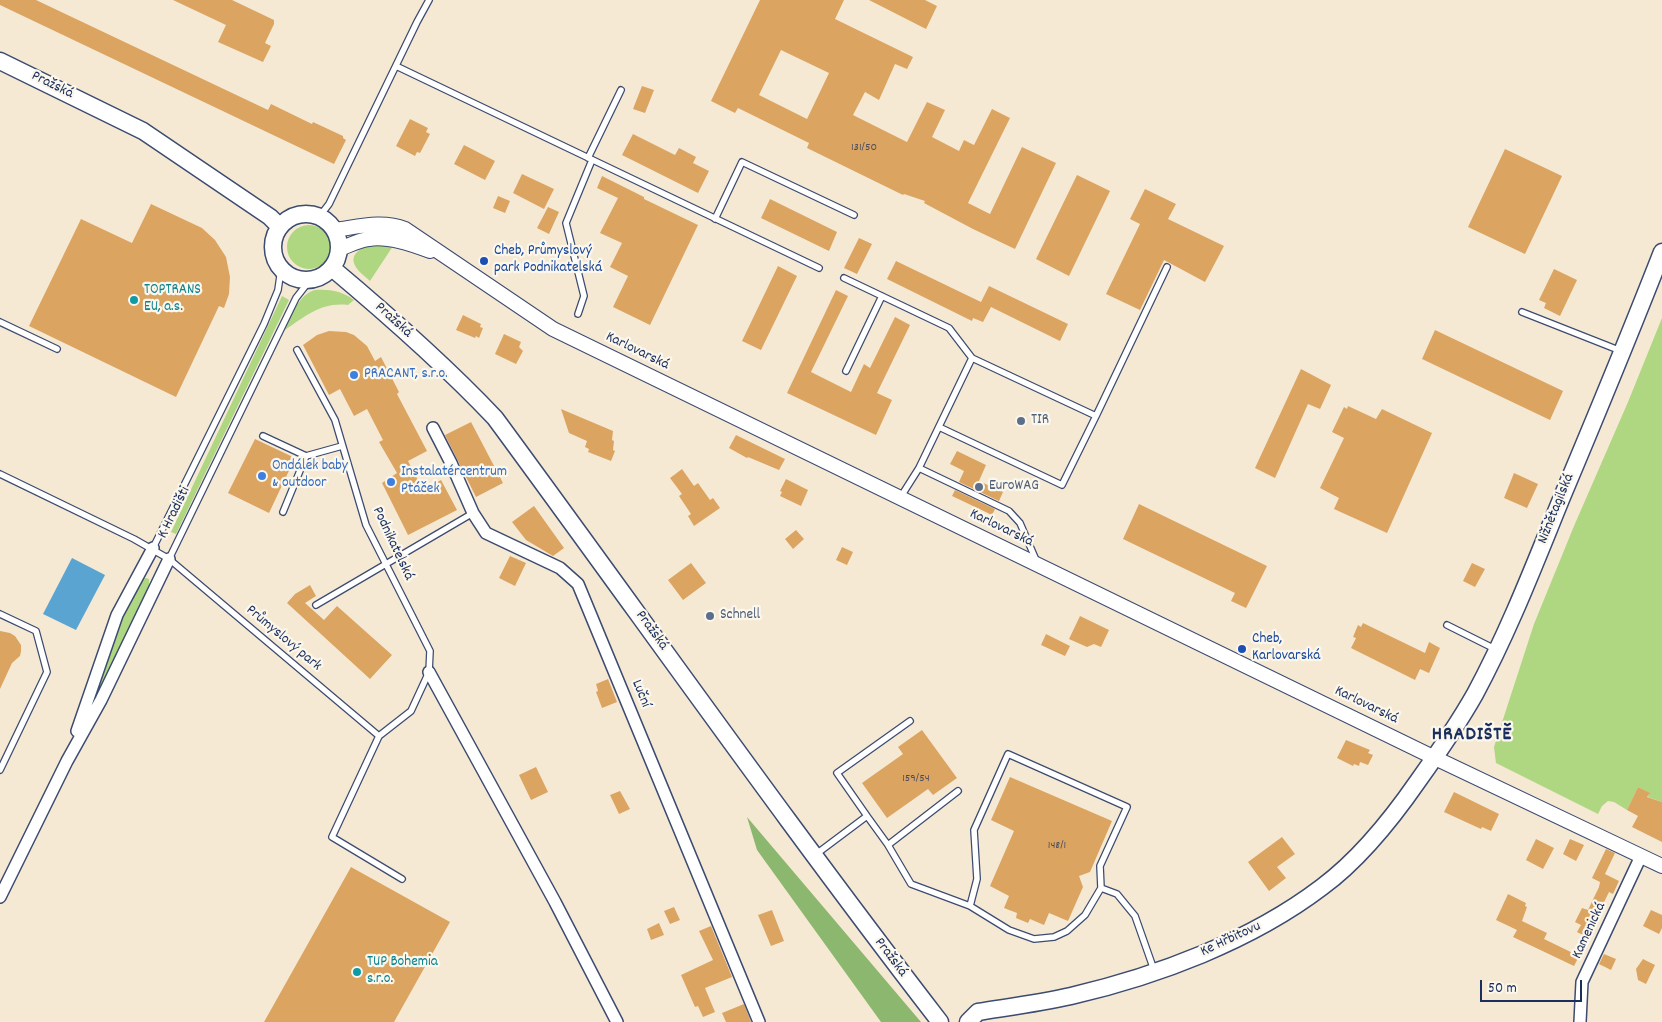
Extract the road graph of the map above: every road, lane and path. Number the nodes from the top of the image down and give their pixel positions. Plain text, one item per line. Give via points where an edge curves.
1 (429, 0) edge
2 (0, 61) edge
3 (396, 66) junction
4 (621, 90) dead end
5 (590, 159) junction
6 (854, 215) dead end
7 (319, 217) junction
8 (715, 219) junction
9 (280, 227) junction
10 (334, 230) junction
11 (339, 249) junction
12 (1662, 252) edge
13 (448, 259) junction
14 (1167, 267) dead end
15 (332, 268) junction
16 (819, 268) dead end
17 (281, 269) junction
18 (844, 278) dead end
19 (310, 280) junction
20 (882, 296) junction
21 (1522, 312) dead end
22 (578, 314) dead end
23 (0, 322) edge
24 (57, 349) dead end
25 (297, 350) dead end
26 (1622, 352) junction
27 (972, 358) junction
28 (846, 370) dead end
29 (1096, 416) junction
30 (939, 427) junction
31 (433, 428) dead end
32 (263, 436) dead end
33 (342, 446) junction
34 (306, 456) junction
35 (919, 468) junction
36 (0, 474) edge
37 (900, 498) junction
38 (283, 512) dead end
39 (472, 513) junction
40 (152, 548) junction
41 (169, 559) junction
42 (386, 562) junction
43 (1038, 565) junction
44 (316, 604) dead end
45 (0, 614) edge
46 (1447, 625) dead end
47 (1496, 650) junction
48 (429, 672) junction
49 (910, 721) dead end
50 (379, 736) junction
51 (1435, 758) junction
52 (67, 760) junction
53 (0, 770) edge
54 (958, 791) dead end
55 (868, 816) junction
56 (888, 845) junction
57 (815, 856) junction
58 (1642, 856) junction
59 (1662, 866) edge
60 (402, 879) dead end
61 (1101, 888) junction
62 (0, 897) edge
63 (970, 906) junction
64 (1155, 972) junction
65 (617, 1022) edge
66 (759, 1022) edge
67 (940, 1022) edge
68 (968, 1022) edge
69 (1580, 1022) edge

1 - 3 lane
2 - 9 main road, Pražská via 143,131
3 - 5 lane
3 - 7 lane via 329,204
4 - 5 lane
5 - 8 lane
5 - 22 lane via 566,223 584,296
6 - 8 lane via 742,162
7 - 9 main road via 298,215
7 - 10 main road
8 - 16 lane
9 - 17 main road via 275,235 273,253
10 - 11 main road
10 - 13 street, Karlovarská via 368,224 397,226
11 - 13 street via 367,239 378,239 418,246
11 - 15 main road
12 - 26 main road, Nižnětagilská
13 - 37 street, Karlovarská via 553,329
14 - 29 lane
15 - 19 main road
15 - 57 main road, Pražská via 467,388 495,418
17 - 19 main road via 294,278
17 - 40 lane, K Hradišti via 278,290 264,324
18 - 20 lane
19 - 41 lane, K Hradišti via 296,298
20 - 27 lane via 949,328
20 - 28 lane
21 - 26 lane
23 - 24 lane
25 - 33 lane, Podnikatelská via 335,420
26 - 47 main road, Nižnětagilská
27 - 29 lane
27 - 30 lane
29 - 30 lane via 1062,485
30 - 35 lane
31 - 39 street, Luční
32 - 34 lane
33 - 34 lane
33 - 42 lane, Podnikatelská via 366,526
34 - 38 lane
35 - 37 lane
35 - 43 lane via 1009,511 1020,524
36 - 40 lane, Průmyslový park
37 - 43 street, Karlovarská
39 - 42 lane
39 - 66 street, Luční via 486,533 560,568 578,584
40 - 41 lane, Průmyslový park
40 - 52 street, K Hradišti via 118,615
41 - 50 lane, Průmyslový park
41 - 52 street, K Hradišti via 101,700
42 - 44 lane
42 - 48 lane, Podnikatelská via 430,651
43 - 51 street, Karlovarská
45 - 53 lane via 36,630 47,672
46 - 47 lane
47 - 51 main road, Nižnětagilská via 1475,693
48 - 50 lane, Podnikatelská via 411,711
48 - 65 street
49 - 55 lane via 838,773
50 - 60 lane via 332,837
51 - 58 street, Karlovarská
51 - 64 main road, Ke Hřbitovu via 1374,839 1324,887 1247,933
52 - 62 street, K Hradišti
54 - 56 lane
55 - 56 lane
55 - 57 lane
56 - 63 lane via 911,884
57 - 67 main road, Pražská
58 - 59 street, Karlovarská
58 - 69 street, Kamenická via 1582,982
61 - 63 lane via 1086,915 1054,938 1034,939 1009,930
61 - 63 lane via 1100,866 1127,807 1008,754 974,830 977,878
61 - 64 lane via 1117,894 1135,916
64 - 68 main road, Ke Hřbitovu via 1070,996 978,1012

